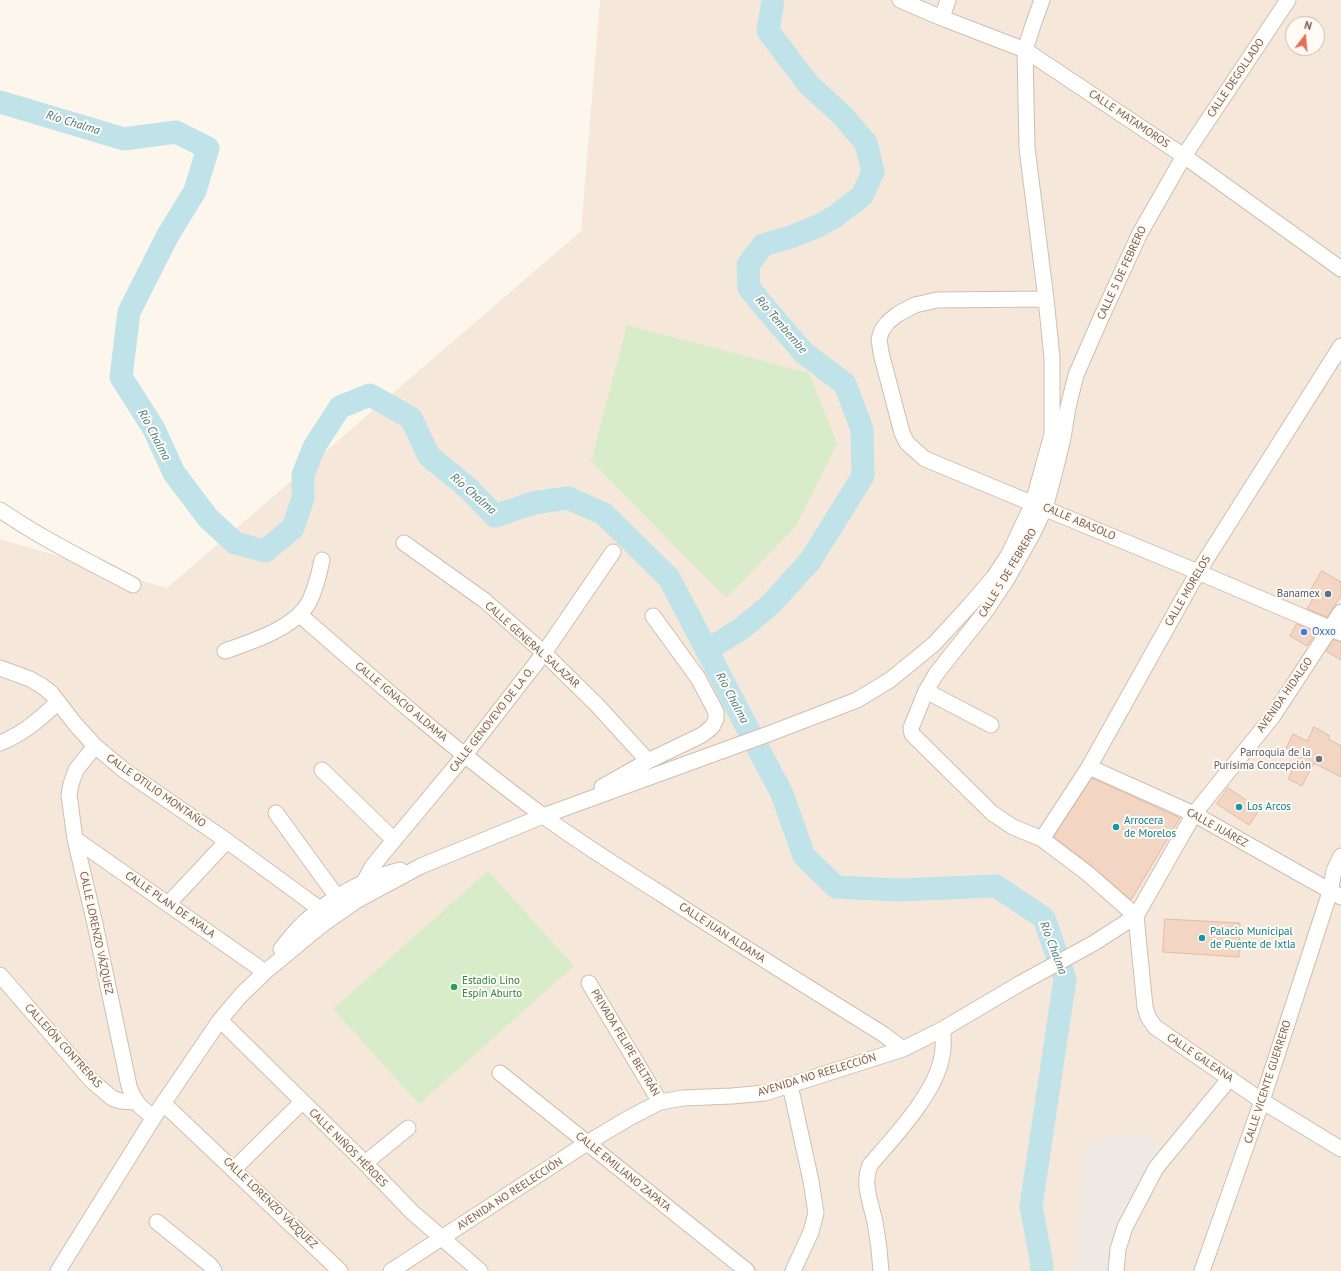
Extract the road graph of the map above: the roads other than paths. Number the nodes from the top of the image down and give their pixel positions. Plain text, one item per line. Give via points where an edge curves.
1 (900, 0) edge
2 (948, 0) edge
3 (1042, 0) edge
4 (1288, 0) edge
5 (942, 18) junction
6 (1025, 50) junction
7 (1184, 156) junction
8 (1341, 269) edge
9 (1046, 299) junction
10 (1341, 346) edge
11 (1057, 436) junction
12 (1039, 506) junction
13 (0, 510) edge
14 (404, 543) dead end
15 (613, 552) dead end
16 (322, 560) dead end
17 (1198, 572) junction
18 (133, 585) dead end
19 (1341, 612) edge
20 (300, 615) junction
21 (653, 616) dead end
22 (1336, 630) edge
23 (224, 651) dead end
24 (544, 652) junction
25 (0, 668) edge
26 (926, 691) junction
27 (58, 702) junction
28 (992, 725) dead end
29 (0, 743) edge
30 (95, 746) junction
31 (464, 756) junction
32 (648, 761) junction
33 (1089, 767) junction
34 (322, 770) dead end
35 (570, 806) junction
36 (276, 813) dead end
37 (1194, 814) junction
38 (543, 816) junction
39 (75, 839) junction
40 (1042, 839) junction
41 (394, 840) junction
42 (228, 841) junction
43 (1341, 856) edge
44 (421, 866) junction
45 (1337, 872) edge
46 (364, 882) junction
47 (1336, 894) edge
48 (337, 897) junction
49 (169, 903) junction
50 (320, 909) junction
51 (1136, 916) junction
52 (268, 970) junction
53 (0, 975) edge
54 (590, 983) dead end
55 (220, 1020) junction
56 (943, 1029) junction
57 (903, 1049) junction
58 (500, 1073) dead end
59 (1230, 1078) junction
60 (790, 1085) junction
61 (1262, 1101) junction
62 (135, 1102) junction
63 (302, 1102) junction
64 (660, 1102) junction
65 (163, 1103) junction
66 (154, 1116) junction
67 (408, 1128) dead end
68 (587, 1144) junction
69 (1341, 1149) edge
70 (365, 1163) junction
71 (234, 1169) junction
72 (157, 1222) dead end
73 (442, 1238) junction
74 (58, 1271) edge
75 (214, 1271) edge
76 (340, 1271) edge
77 (391, 1271) edge
78 (480, 1271) edge
79 (748, 1271) edge
80 (793, 1271) edge
81 (881, 1271) edge
82 (1116, 1271) edge
83 (1202, 1271) edge

1 - 5 street, CALLE MATAMOROS
2 - 5 street
3 - 6 street
4 - 7 street, CALLE DEGOLLADO
5 - 6 street, CALLE MATAMOROS
6 - 7 street, CALLE MATAMOROS
6 - 9 street via 1027,148
7 - 8 street, CALLE MATAMOROS
7 - 11 street, CALLE 5 DE FEBRERO via 1140,233 1100,320 1076,375 1068,408
9 - 11 street
9 - 12 street, CALLE ABASOLO via 937,300 915,305 888,322 879,339 902,433 907,443 925,459
10 - 17 street, CALLE MORELOS
11 - 12 street
12 - 17 street, CALLE ABASOLO
12 - 26 street, CALLE 5 DE FEBRERO via 1025,548 986,612 936,674
12 - 35 street via 994,577 934,644 890,680 857,700
13 - 18 street via 25,527
14 - 24 street, CALLE GENERAL SALAZAR via 484,600
15 - 24 street, CALLE GENOVEVO DE LA O.
16 - 20 street via 317,586
17 - 22 street, CALLE ABASOLO
17 - 33 street, CALLE MORELOS
19 - 22 street, AVENIDA HIDALGO
20 - 23 street via 263,637
20 - 31 street, CALLE IGNACIO ALDAMA
21 - 32 street via 698,678 716,712 716,719 712,727 702,735
22 - 37 street, AVENIDA HIDALGO via 1273,716
24 - 31 street, CALLE GENOVEVO DE LA O.
24 - 32 street, CALLE GENERAL SALAZAR
25 - 27 street, CALLE OTILIO MONTAÑO via 42,686
26 - 28 street
26 - 40 street, CALLE 5 DE FEBRERO via 911,726 912,734 992,813 1013,827
27 - 29 street via 21,733
27 - 30 street, CALLE OTILIO MONTAÑO
30 - 39 street, CALLE LORENZO VÁZQUEZ via 76,770 70,784
30 - 42 street, CALLE OTILIO MONTAÑO via 125,771
31 - 38 street, CALLE IGNACIO ALDAMA
31 - 41 street, CALLE GENOVEVO DE LA O.
32 - 35 street
33 - 37 street, CALLE JUÁREZ
33 - 40 street, CALLE MORELOS
34 - 41 street
35 - 38 street
36 - 48 street
37 - 47 street, CALLE JUÁREZ
37 - 51 street, AVENIDA HIDALGO
38 - 44 street
38 - 57 street, CALLE JUAN ALDAMA
39 - 49 street, CALLE PLAN DE AYALA
39 - 62 street, CALLE LORENZO VÁZQUEZ via 129,1086
40 - 51 street, CALLE 5 DE FEBRERO
41 - 46 street, CALLE GENOVEVO DE LA O. via 372,867
42 - 49 street
42 - 50 street, CALLE OTILIO MONTAÑO
43 - 45 street, CALLE VICENTE GUERRERO
44 - 46 street via 391,872
44 - 52 street via 338,913
45 - 47 street, CALLE VICENTE GUERRERO
46 - 48 street
47 - 61 street, CALLE VICENTE GUERRERO
48 - 50 street
49 - 52 street, CALLE PLAN DE AYALA
50 - 52 street via 287,942
51 - 56 street, AVENIDA NO REELECCIÓN via 1094,943
51 - 59 street, CALLE GALEANA via 1148,1017 1155,1027
52 - 55 street via 242,994
53 - 62 street, CALLEJÓN CONTRERAS via 92,1081 112,1098
54 - 64 street, PRIVADA FELIPE BELTRÁN
55 - 63 street, CALLE NIÑOS HÉROES
55 - 65 street
56 - 57 street, AVENIDA NO REELECCIÓN
56 - 81 street via 942,1056 932,1083 909,1120 870,1165 867,1172 866,1183 880,1252
57 - 60 street, AVENIDA NO REELECCIÓN
58 - 68 street, CALLE EMILIANO ZAPATA
59 - 61 street, CALLE GALEANA
59 - 82 street via 1156,1168 1125,1226 1118,1249
60 - 64 street, AVENIDA NO REELECCIÓN via 765,1093 682,1098
60 - 80 street via 816,1213 811,1232
61 - 69 street, CALLE GALEANA
61 - 83 street, CALLE VICENTE GUERRERO
62 - 66 street
63 - 70 street, CALLE NIÑOS HÉROES
63 - 71 street
64 - 68 street, AVENIDA NO REELECCIÓN
65 - 66 street
65 - 71 street, CALLE LORENZO VÁZQUEZ
66 - 74 street
67 - 70 street
68 - 73 street, AVENIDA NO REELECCIÓN
68 - 79 street, CALLE EMILIANO ZAPATA
70 - 73 street, CALLE NIÑOS HÉROES via 412,1212
71 - 76 street, CALLE LORENZO VÁZQUEZ
72 - 75 street
73 - 77 street, AVENIDA NO REELECCIÓN
73 - 78 street, CALLE NIÑOS HÉROES

